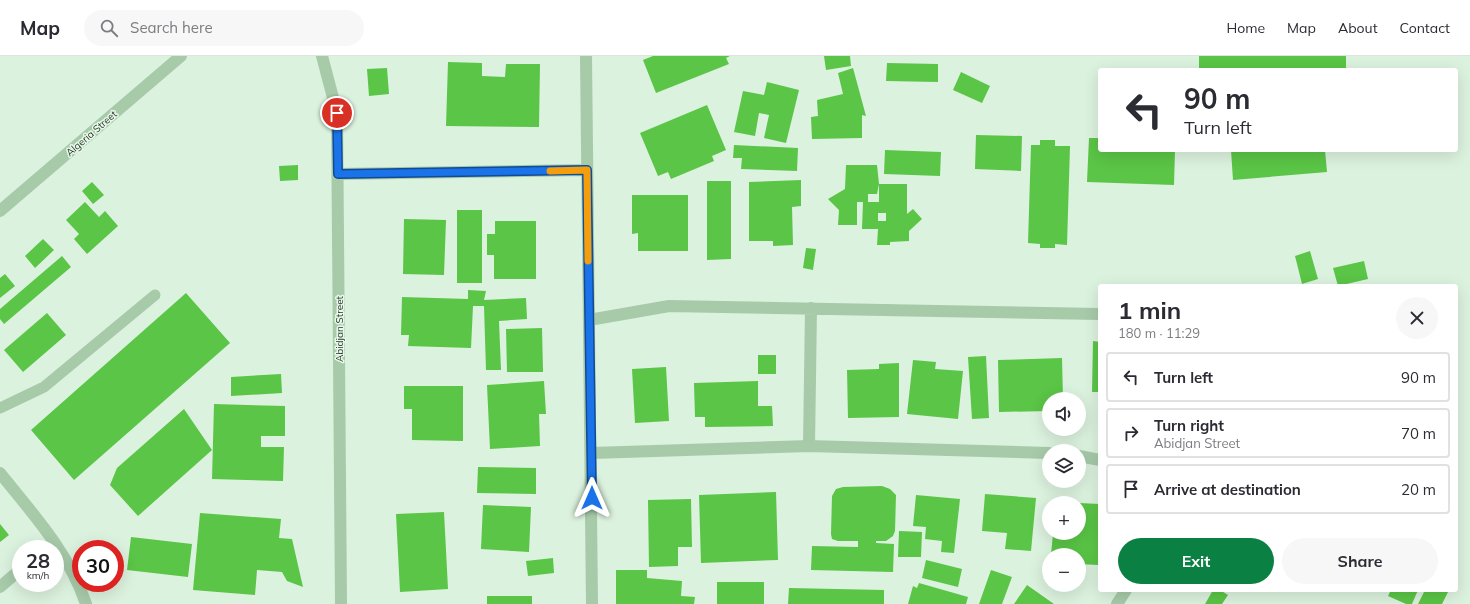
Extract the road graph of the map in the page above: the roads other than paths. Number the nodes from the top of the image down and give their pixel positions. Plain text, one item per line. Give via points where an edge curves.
1 (182, 56) edge
2 (322, 56) edge
3 (586, 56) edge
4 (587, 170) junction
5 (338, 174) junction
6 (0, 211) edge
7 (155, 295) dead end
8 (811, 308) junction
9 (1098, 314) edge
10 (589, 320) junction
11 (0, 408) edge
12 (809, 446) junction
13 (592, 452) junction
14 (1042, 453) edge
15 (1086, 457) edge
16 (1098, 460) edge
17 (0, 473) edge
18 (54, 540) edge
19 (64, 558) edge
20 (12, 577) edge
21 (0, 587) edge
22 (1125, 592) edge
23 (86, 604) edge
24 (342, 604) edge
25 (592, 604) edge
26 (1117, 604) edge

1 - 6 street, Algeria Street
2 - 5 street, Abidjan Street via 337,113
3 - 4 street
4 - 5 street
4 - 10 street
5 - 24 street, Abidjan Street
7 - 11 lane via 44,388
8 - 9 street
8 - 10 street via 669,306
8 - 12 street
10 - 13 street
12 - 13 street
12 - 14 street
13 - 25 street
15 - 16 street
17 - 18 street
19 - 23 street
20 - 21 street
22 - 26 street

